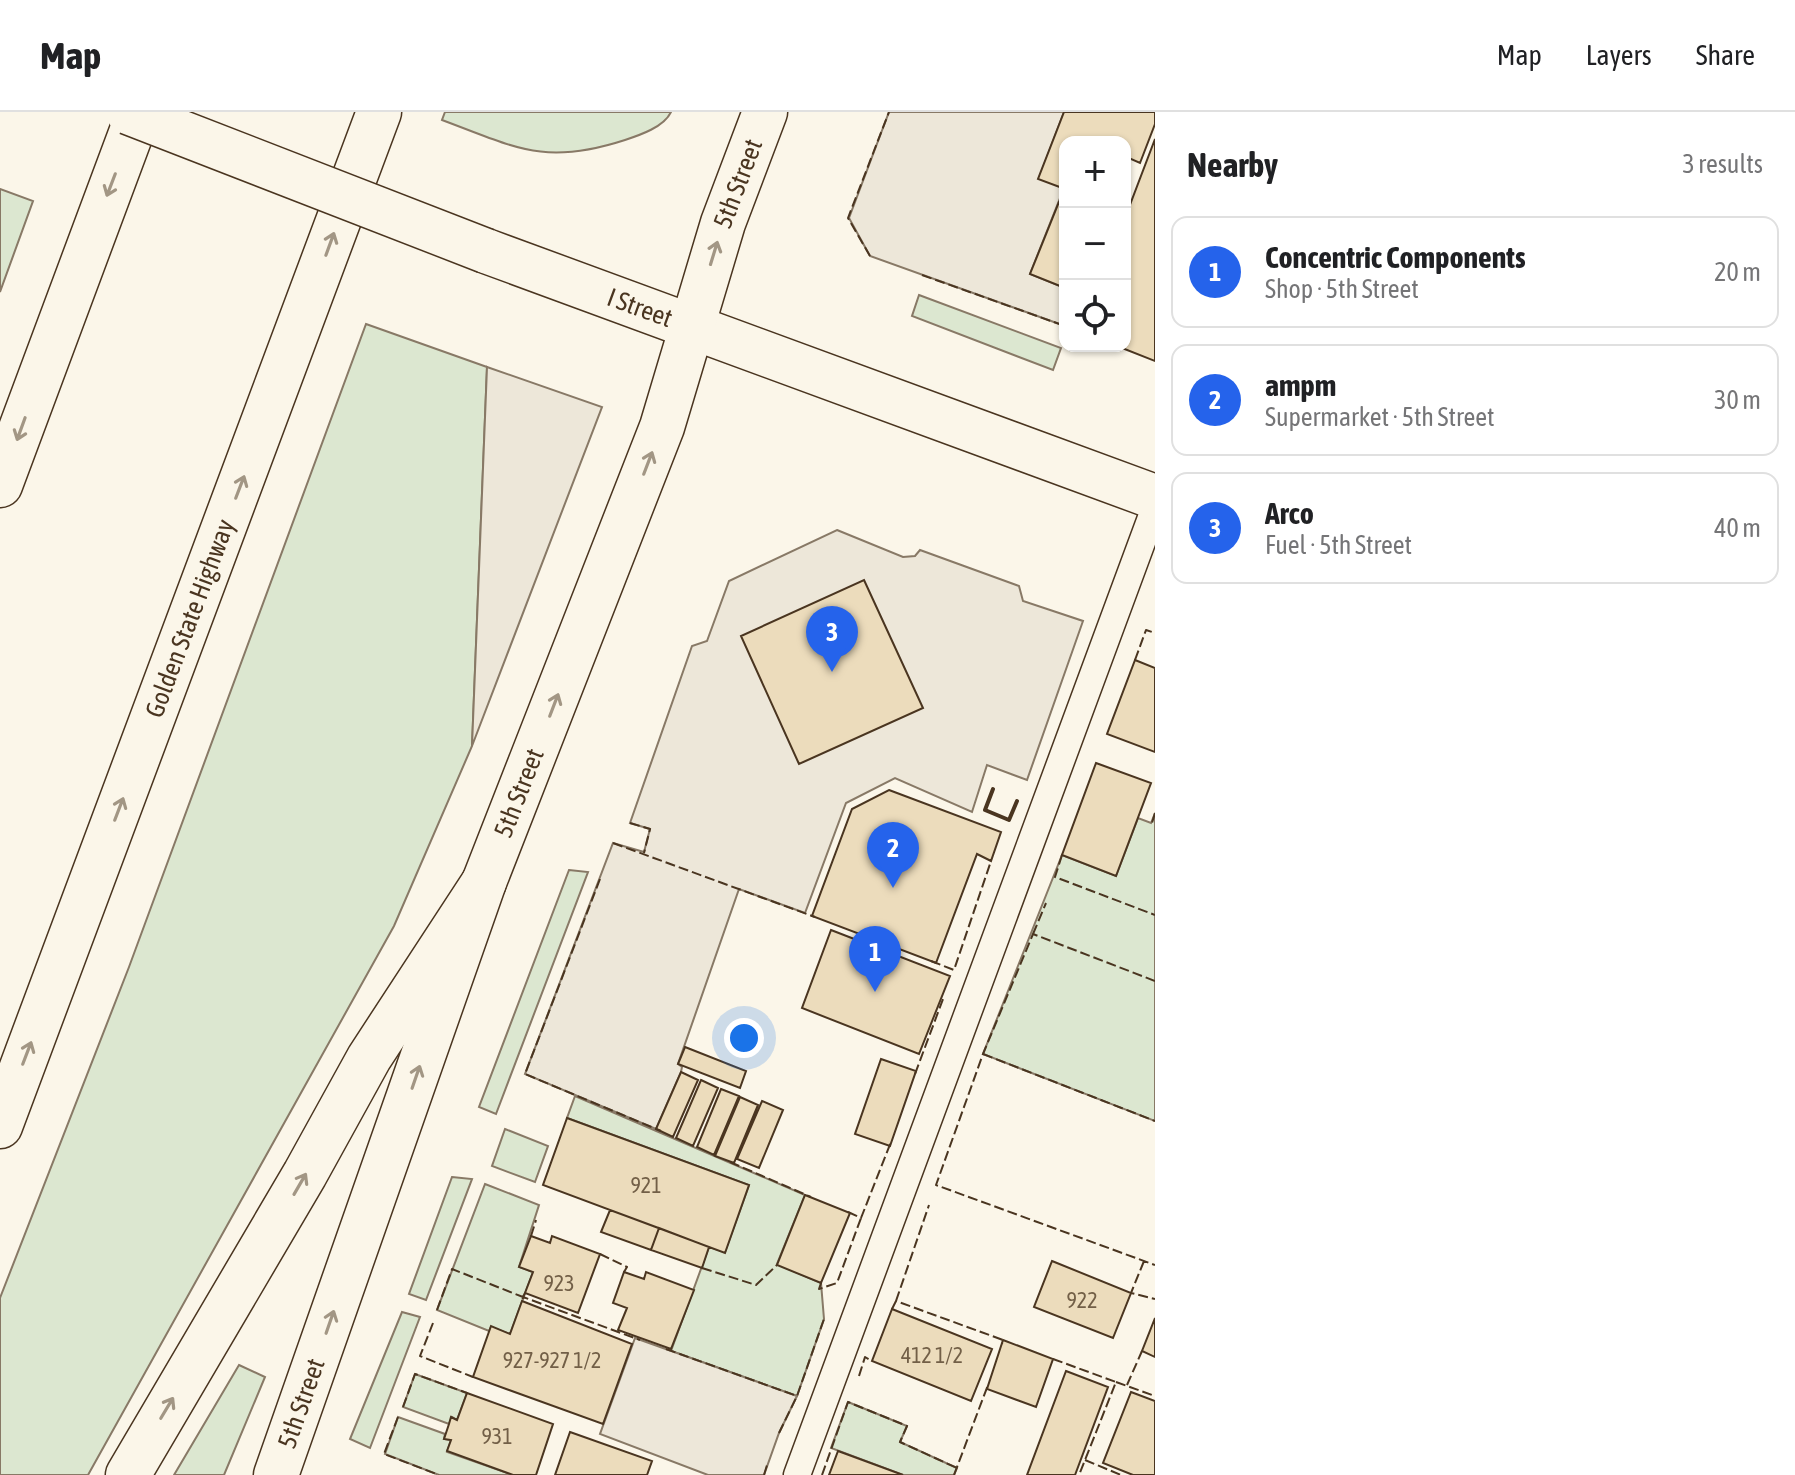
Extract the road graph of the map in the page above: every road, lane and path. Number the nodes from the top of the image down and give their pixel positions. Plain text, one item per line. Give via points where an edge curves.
1 (128, 112) edge
2 (139, 112) edge
3 (379, 112) edge
4 (765, 112) edge
5 (692, 328) junction
6 (0, 485) edge
7 (1155, 497) edge
8 (1155, 507) edge
9 (484, 882) junction
10 (0, 1126) edge
11 (128, 1475) edge
12 (276, 1475) edge
13 (797, 1475) edge

1 - 5 main road, I Street, bridge
2 -> 6 main road
10 -> 3 main road, Golden State Highway
5 -> 4 main road, 5th Street via 723,223
5 - 7 main road, I Street
9 -> 5 main road, 5th Street via 662,427
8 - 13 lane
11 -> 9 main road via 369,1058
12 -> 9 main road, 5th Street

